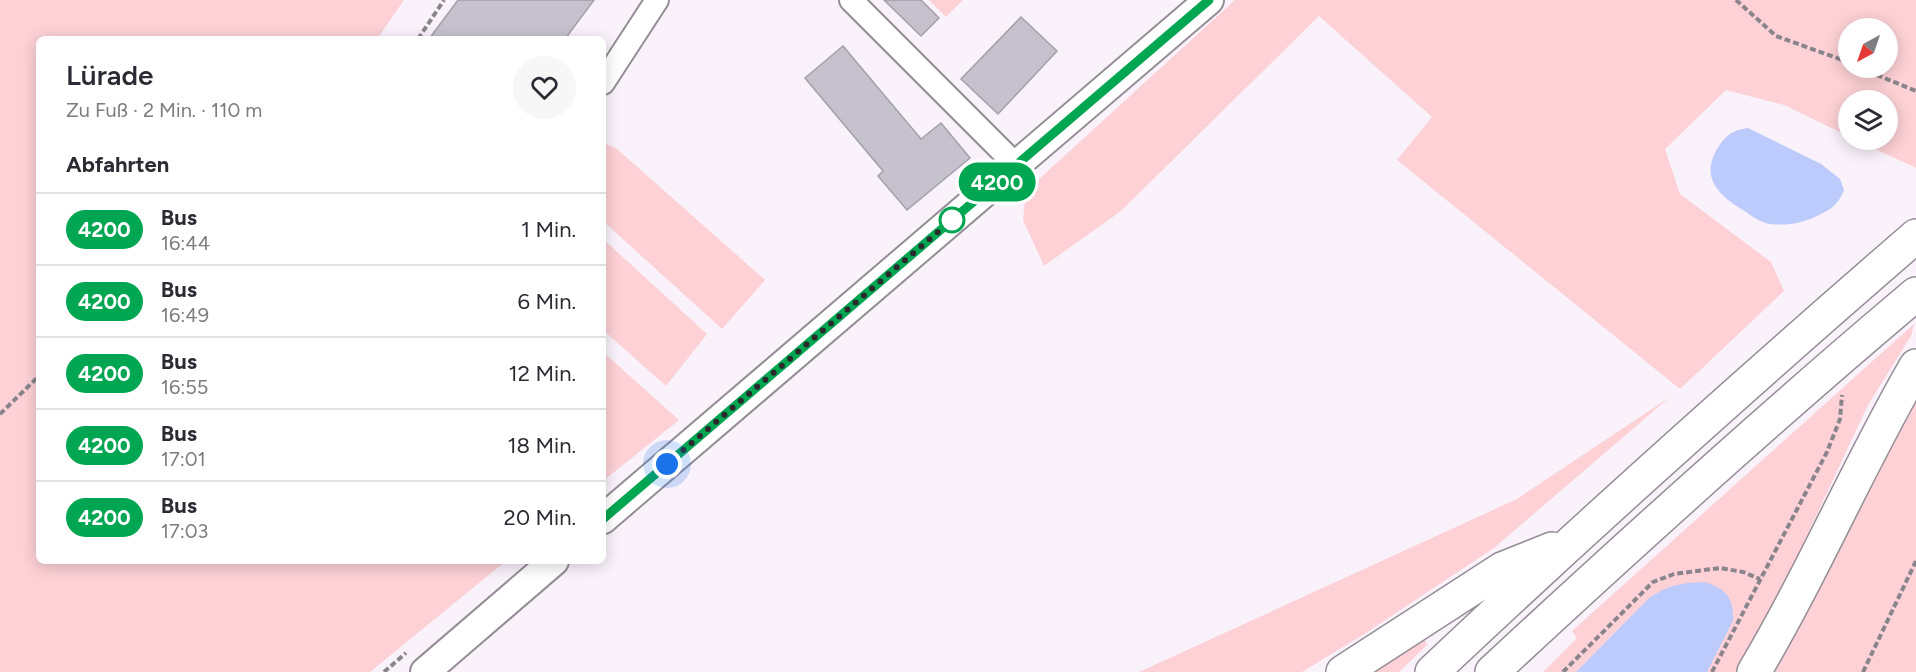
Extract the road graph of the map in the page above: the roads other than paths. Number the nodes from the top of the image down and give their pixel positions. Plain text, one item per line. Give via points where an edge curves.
1 (657, 0) edge
2 (851, 0) edge
3 (1209, 0) edge
4 (606, 78) edge
5 (1016, 165) junction
6 (1916, 236) edge
7 (1916, 294) edge
8 (1916, 366) edge
9 (606, 516) edge
10 (1571, 541) junction
11 (551, 564) edge
12 (425, 672) edge
13 (1343, 672) edge
14 (1432, 672) edge
15 (1492, 672) edge
16 (1754, 672) edge

1 - 4 lane
2 - 5 lane
3 - 5 main road
5 - 9 main road
6 - 10 highway
7 - 15 highway via 1644,532
8 - 16 highway
10 - 13 highway via 1502,569
10 - 14 highway
11 - 12 main road

